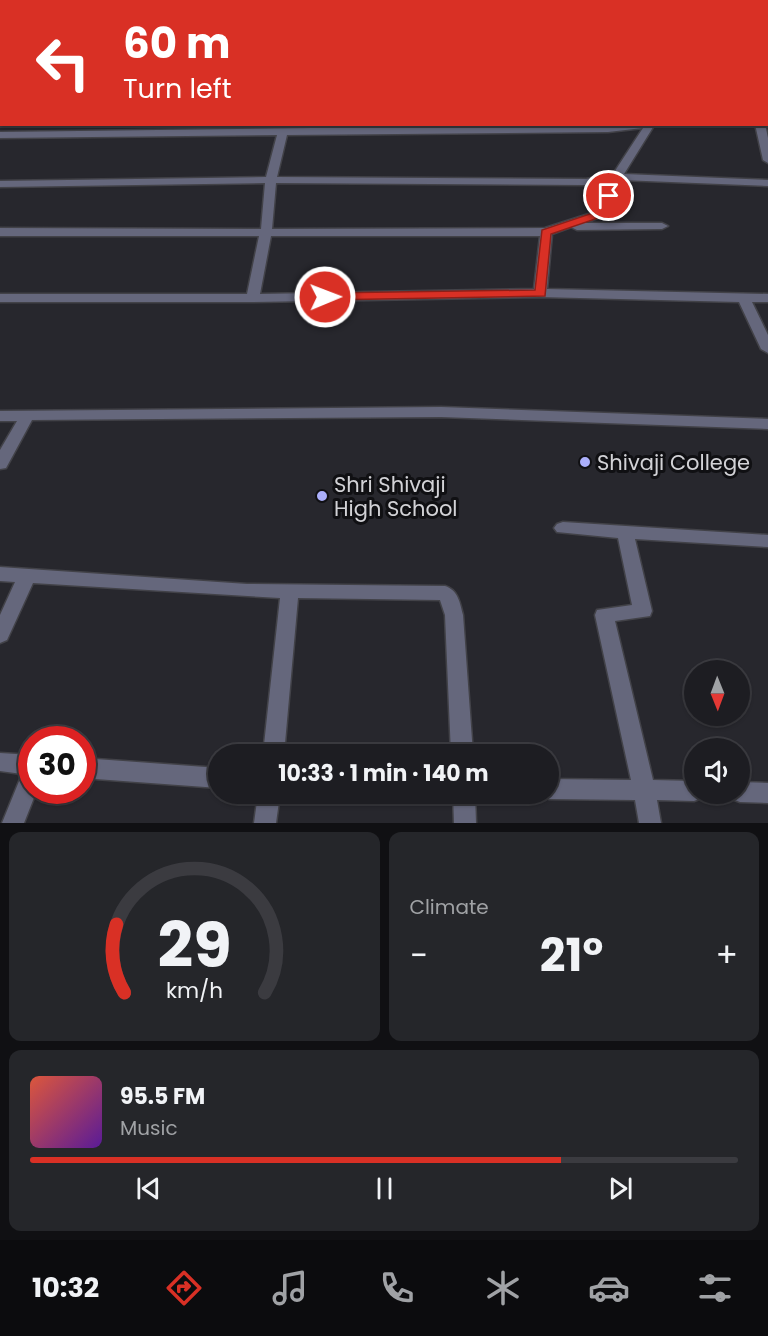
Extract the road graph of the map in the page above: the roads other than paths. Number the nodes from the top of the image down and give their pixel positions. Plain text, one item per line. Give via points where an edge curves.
1 (640, 126) edge
2 (650, 126) edge
3 (86, 129) edge
4 (283, 131) junction
5 (0, 135) edge
6 (766, 137) edge
7 (768, 160) edge
8 (617, 177) junction
9 (271, 180) junction
10 (768, 183) edge
11 (0, 184) edge
12 (662, 226) dead end
13 (562, 227) junction
14 (0, 232) edge
15 (546, 232) junction
16 (266, 233) junction
17 (540, 293) junction
18 (768, 297) edge
19 (0, 298) edge
20 (253, 298) junction
21 (744, 298) junction
22 (768, 349) edge
23 (0, 416) edge
24 (27, 416) junction
25 (768, 424) edge
26 (0, 464) edge
27 (563, 528) dead end
28 (624, 532) junction
29 (768, 541) edge
30 (0, 574) edge
31 (27, 576) junction
32 (290, 591) junction
33 (0, 635) edge
34 (274, 744) edge
35 (461, 744) edge
36 (0, 762) edge
37 (18, 764) edge
38 (96, 769) edge
39 (208, 777) edge
40 (559, 789) edge
41 (644, 790) junction
42 (684, 791) edge
43 (750, 792) edge
44 (768, 793) edge
45 (21, 804) edge
46 (268, 804) edge
47 (465, 804) edge
48 (13, 823) edge
49 (265, 823) edge
50 (465, 823) edge
51 (650, 823) edge

1 - 4 street
2 - 8 street
3 - 4 street
3 - 5 street
4 - 9 street
6 - 7 street
8 - 9 street via 586,182
8 - 10 street
8 - 13 street via 600,214
9 - 11 street
9 - 16 street
12 - 13 street
13 - 15 street
14 - 16 street
15 - 16 street
15 - 17 street
16 - 20 street
17 - 20 street
17 - 21 street
18 - 21 street
19 - 20 street
21 - 22 street
23 - 24 street
24 - 25 street via 441,412
24 - 26 street
27 - 28 street
28 - 29 street
28 - 41 street via 643,611 604,615
30 - 31 street
31 - 32 street
31 - 33 street
32 - 34 street
32 - 35 street via 445,593 454,615
36 - 37 street
38 - 39 street
40 - 41 street
41 - 42 street
41 - 51 street
43 - 44 street
45 - 48 street
46 - 49 street
47 - 50 street

